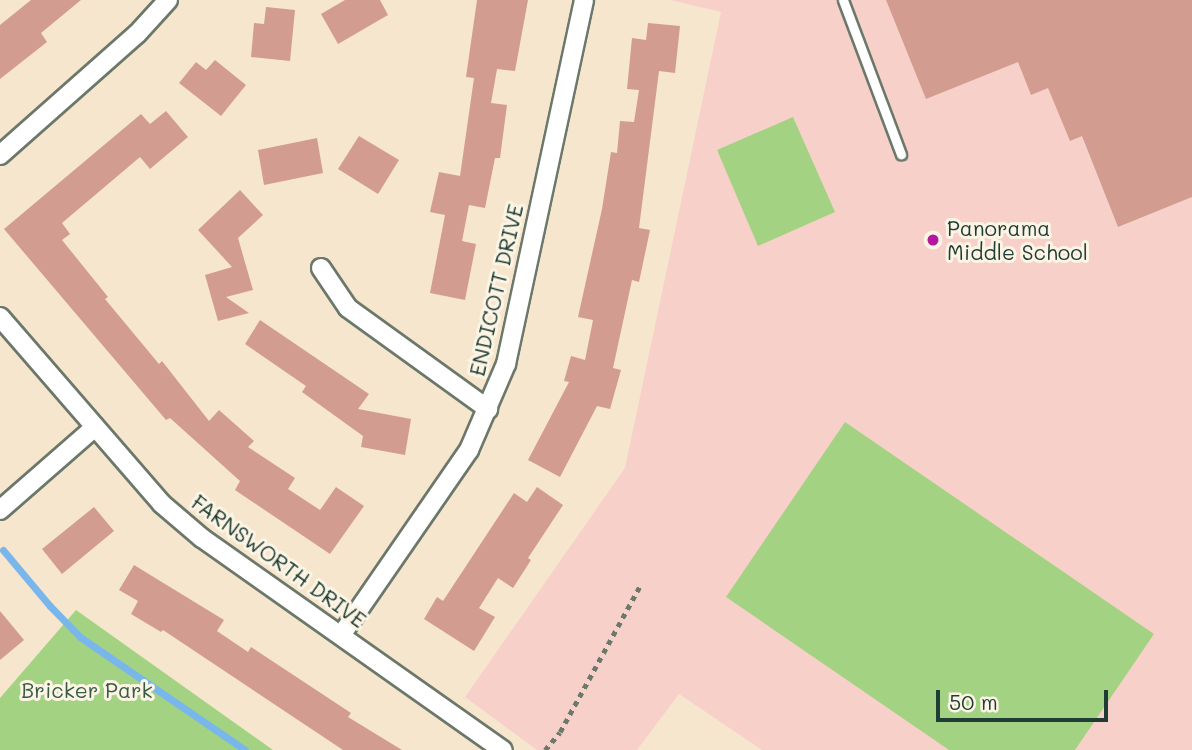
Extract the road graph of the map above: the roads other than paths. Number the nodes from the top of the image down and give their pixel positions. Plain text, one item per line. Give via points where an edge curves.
1 (168, 0) edge
2 (584, 0) edge
3 (843, 0) edge
4 (901, 154) dead end
5 (0, 155) edge
6 (321, 268) dead end
7 (0, 317) edge
8 (488, 409) junction
9 (94, 428) junction
10 (0, 510) edge
11 (342, 634) junction
12 (503, 750) edge

1 - 5 street via 137,34
2 - 8 street, ENDICOTT DRIVE via 506,364
3 - 4 lane
6 - 8 street via 348,308
7 - 9 street, FARNSWORTH DRIVE
8 - 11 street, ENDICOTT DRIVE via 469,450
9 - 10 street
9 - 11 street, FARNSWORTH DRIVE via 162,503 202,538
11 - 12 street, FARNSWORTH DRIVE

